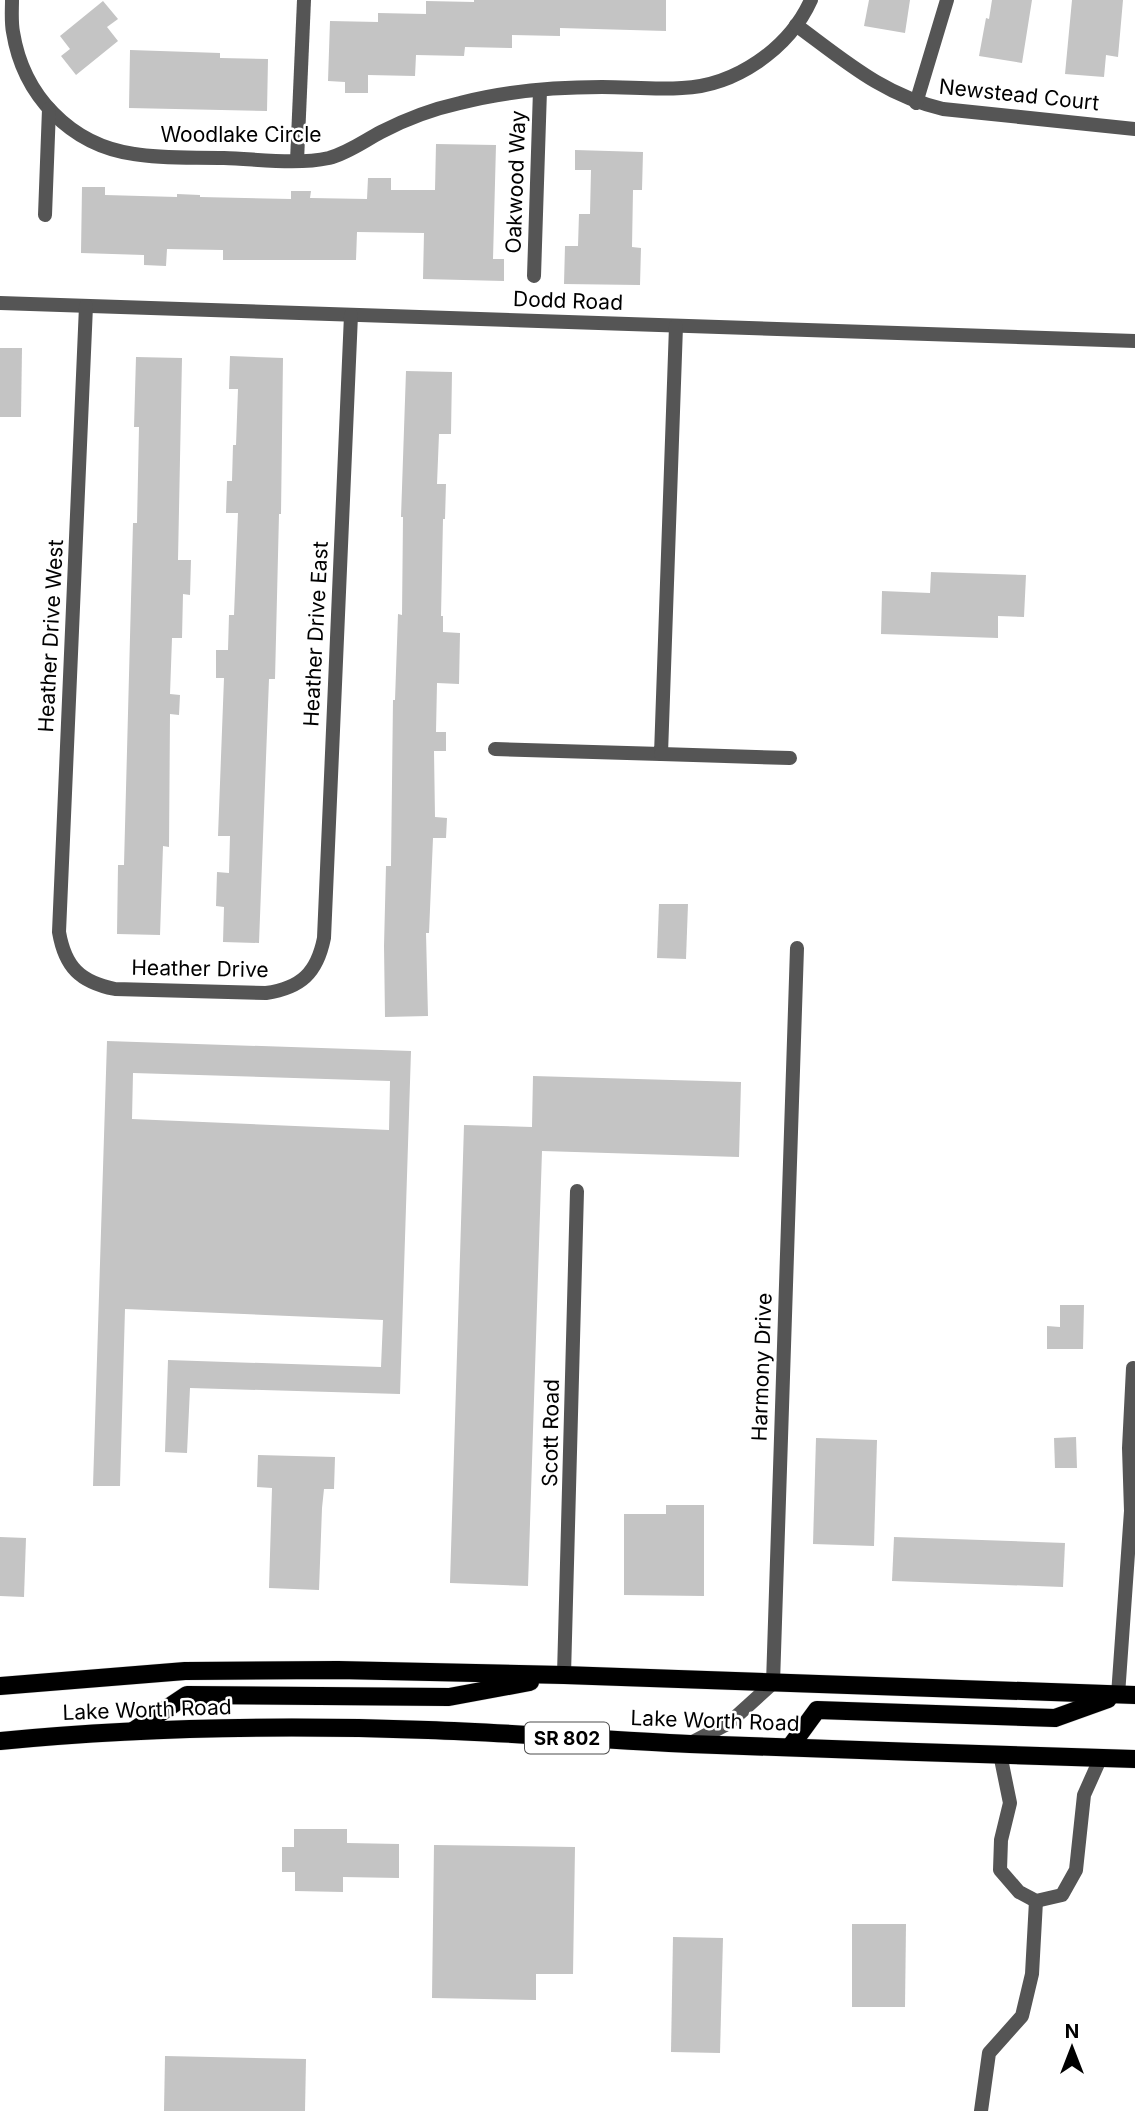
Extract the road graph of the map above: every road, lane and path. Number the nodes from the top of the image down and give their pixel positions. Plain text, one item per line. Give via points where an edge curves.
1 (12, 0) edge
2 (304, 0) edge
3 (811, 0) edge
4 (947, 0) edge
5 (796, 25) junction
6 (540, 90) junction
7 (916, 103) junction
8 (48, 109) junction
9 (1135, 129) edge
10 (297, 161) junction
11 (45, 215) dead end
12 (534, 276) dead end
13 (0, 303) edge
14 (86, 306) junction
15 (351, 315) junction
16 (676, 326) junction
17 (1135, 341) edge
18 (495, 749) dead end
19 (661, 754) junction
20 (790, 758) dead end
21 (797, 948) dead end
22 (320, 955) joint
23 (70, 965) joint
24 (577, 1191) dead end
25 (1133, 1368) edge
26 (564, 1675) junction
27 (773, 1682) junction
28 (0, 1686) edge
29 (1126, 1695) edge
30 (130, 1733) junction
31 (0, 1741) edge
32 (689, 1744) junction
33 (790, 1747) junction
34 (1000, 1754) junction
35 (1101, 1758) junction
36 (1135, 1759) edge
37 (1036, 1901) junction
38 (981, 2111) edge

1 - 8 street, Woodlake Circle via 19,60
2 - 10 street
3 - 5 street, Woodlake Circle
4 - 7 street
5 - 6 street, Woodlake Circle via 766,55 735,75 701,86
5 - 7 street, Newstead Court via 878,85
6 - 10 street, Woodlake Circle via 421,114 332,157
6 - 12 street, Oakwood Way
7 - 9 street, Newstead Court
8 - 10 street, Woodlake Circle via 83,137 132,154
8 - 11 street
13 - 14 street, Dodd Road
14 - 15 street, Dodd Road
14 - 23 street, Heather Drive West via 58,932
15 - 16 street, Dodd Road
15 - 22 street, Heather Drive East
16 - 17 street, Dodd Road
16 - 19 street
18 - 19 street
19 - 20 street
21 - 27 street, Harmony Drive
22 - 23 street, Heather Drive via 299,982 266,993 115,989 83,977
24 - 26 street, Scott Road
25 - 29 street
26 - 27 main road, Lake Worth Road
26 - 28 main road, Lake Worth Road via 185,1671
26 - 30 main road via 449,1698 187,1695
27 - 29 main road, Lake Worth Road
27 - 32 street via 729,1723
29 - 33 main road via 1055,1718 817,1710
30 - 31 main road, Lake Worth Road / SR 802
30 - 32 main road, Lake Worth Road / SR 802 via 353,1728
32 - 33 main road, Lake Worth Road / SR 802
33 - 34 main road, Lake Worth Road / SR 802
34 - 35 main road, Lake Worth Road / SR 802
34 - 37 street via 1010,1803 1000,1870 1019,1892
35 - 36 main road, Lake Worth Road / SR 802
35 - 37 street via 1084,1795 1076,1870 1062,1895
37 - 38 street via 1032,1974 1022,2016 989,2053

